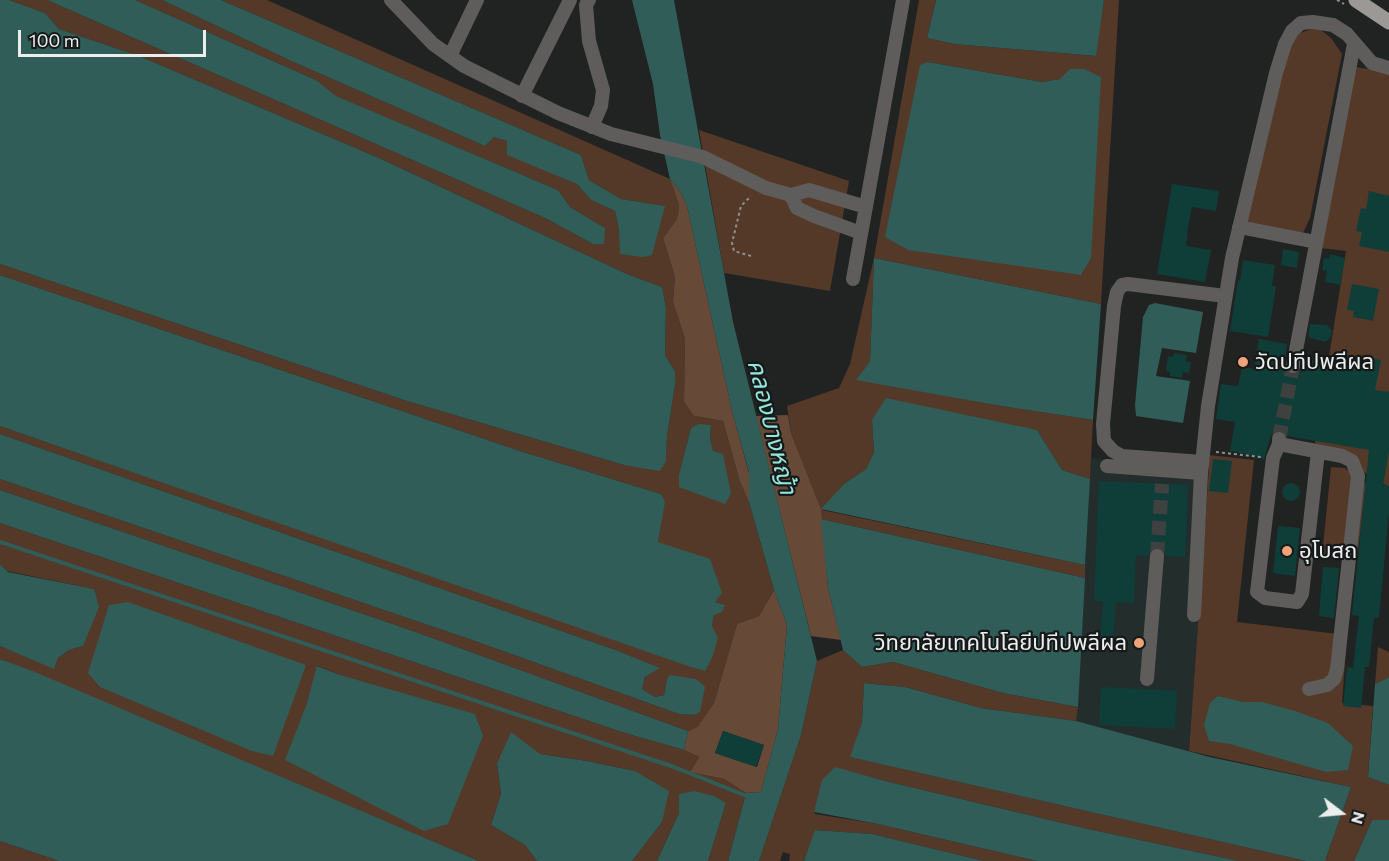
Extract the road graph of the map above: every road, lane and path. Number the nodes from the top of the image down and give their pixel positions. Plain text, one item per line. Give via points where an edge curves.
1 (391, 0) edge
2 (477, 0) edge
3 (570, 0) edge
4 (589, 0) edge
5 (903, 0) edge
6 (1356, 0) edge
7 (1389, 22) edge
8 (1354, 44) junction
9 (450, 56) junction
10 (1389, 68) edge
11 (522, 96) junction
12 (592, 127) junction
13 (762, 185) junction
14 (791, 195) junction
15 (866, 207) junction
16 (1239, 227) junction
17 (861, 233) junction
18 (1316, 242) junction
19 (751, 256) dead end
20 (853, 279) dead end
21 (1225, 296) junction
22 (1293, 366) tunnel mouth
23 (1318, 452) junction
24 (1273, 458) junction
25 (1202, 462) junction
26 (1107, 466) dead end
27 (1157, 556) tunnel mouth
28 (1194, 615) dead end
29 (1147, 679) dead end
30 (1309, 689) dead end

1 - 9 street
2 - 9 street
3 - 11 street
4 - 12 street via 589,41 603,90
5 - 15 street
6 - 7 main road
8 - 10 street via 1372,63
8 - 16 street via 1333,25 1301,23 1292,31 1276,73
8 - 18 street
9 - 11 street
11 - 12 street
12 - 13 street via 703,157
13 - 14 street
13 - 19 path via 741,206 732,243 734,251
14 - 15 street via 809,190
14 - 17 street via 797,208
15 - 17 street
16 - 18 street
16 - 21 street
17 - 20 street
18 - 22 street
21 - 25 street
21 - 25 street via 1128,284 1117,292 1114,306 1104,441 1122,456
23 - 24 street via 1279,441
23 - 24 street via 1302,594 1297,602 1265,598 1257,592
23 - 30 street via 1352,461 1359,476 1337,669 1327,685
24 - 25 path
25 - 26 street via 1162,477
25 - 28 street
27 - 29 street

